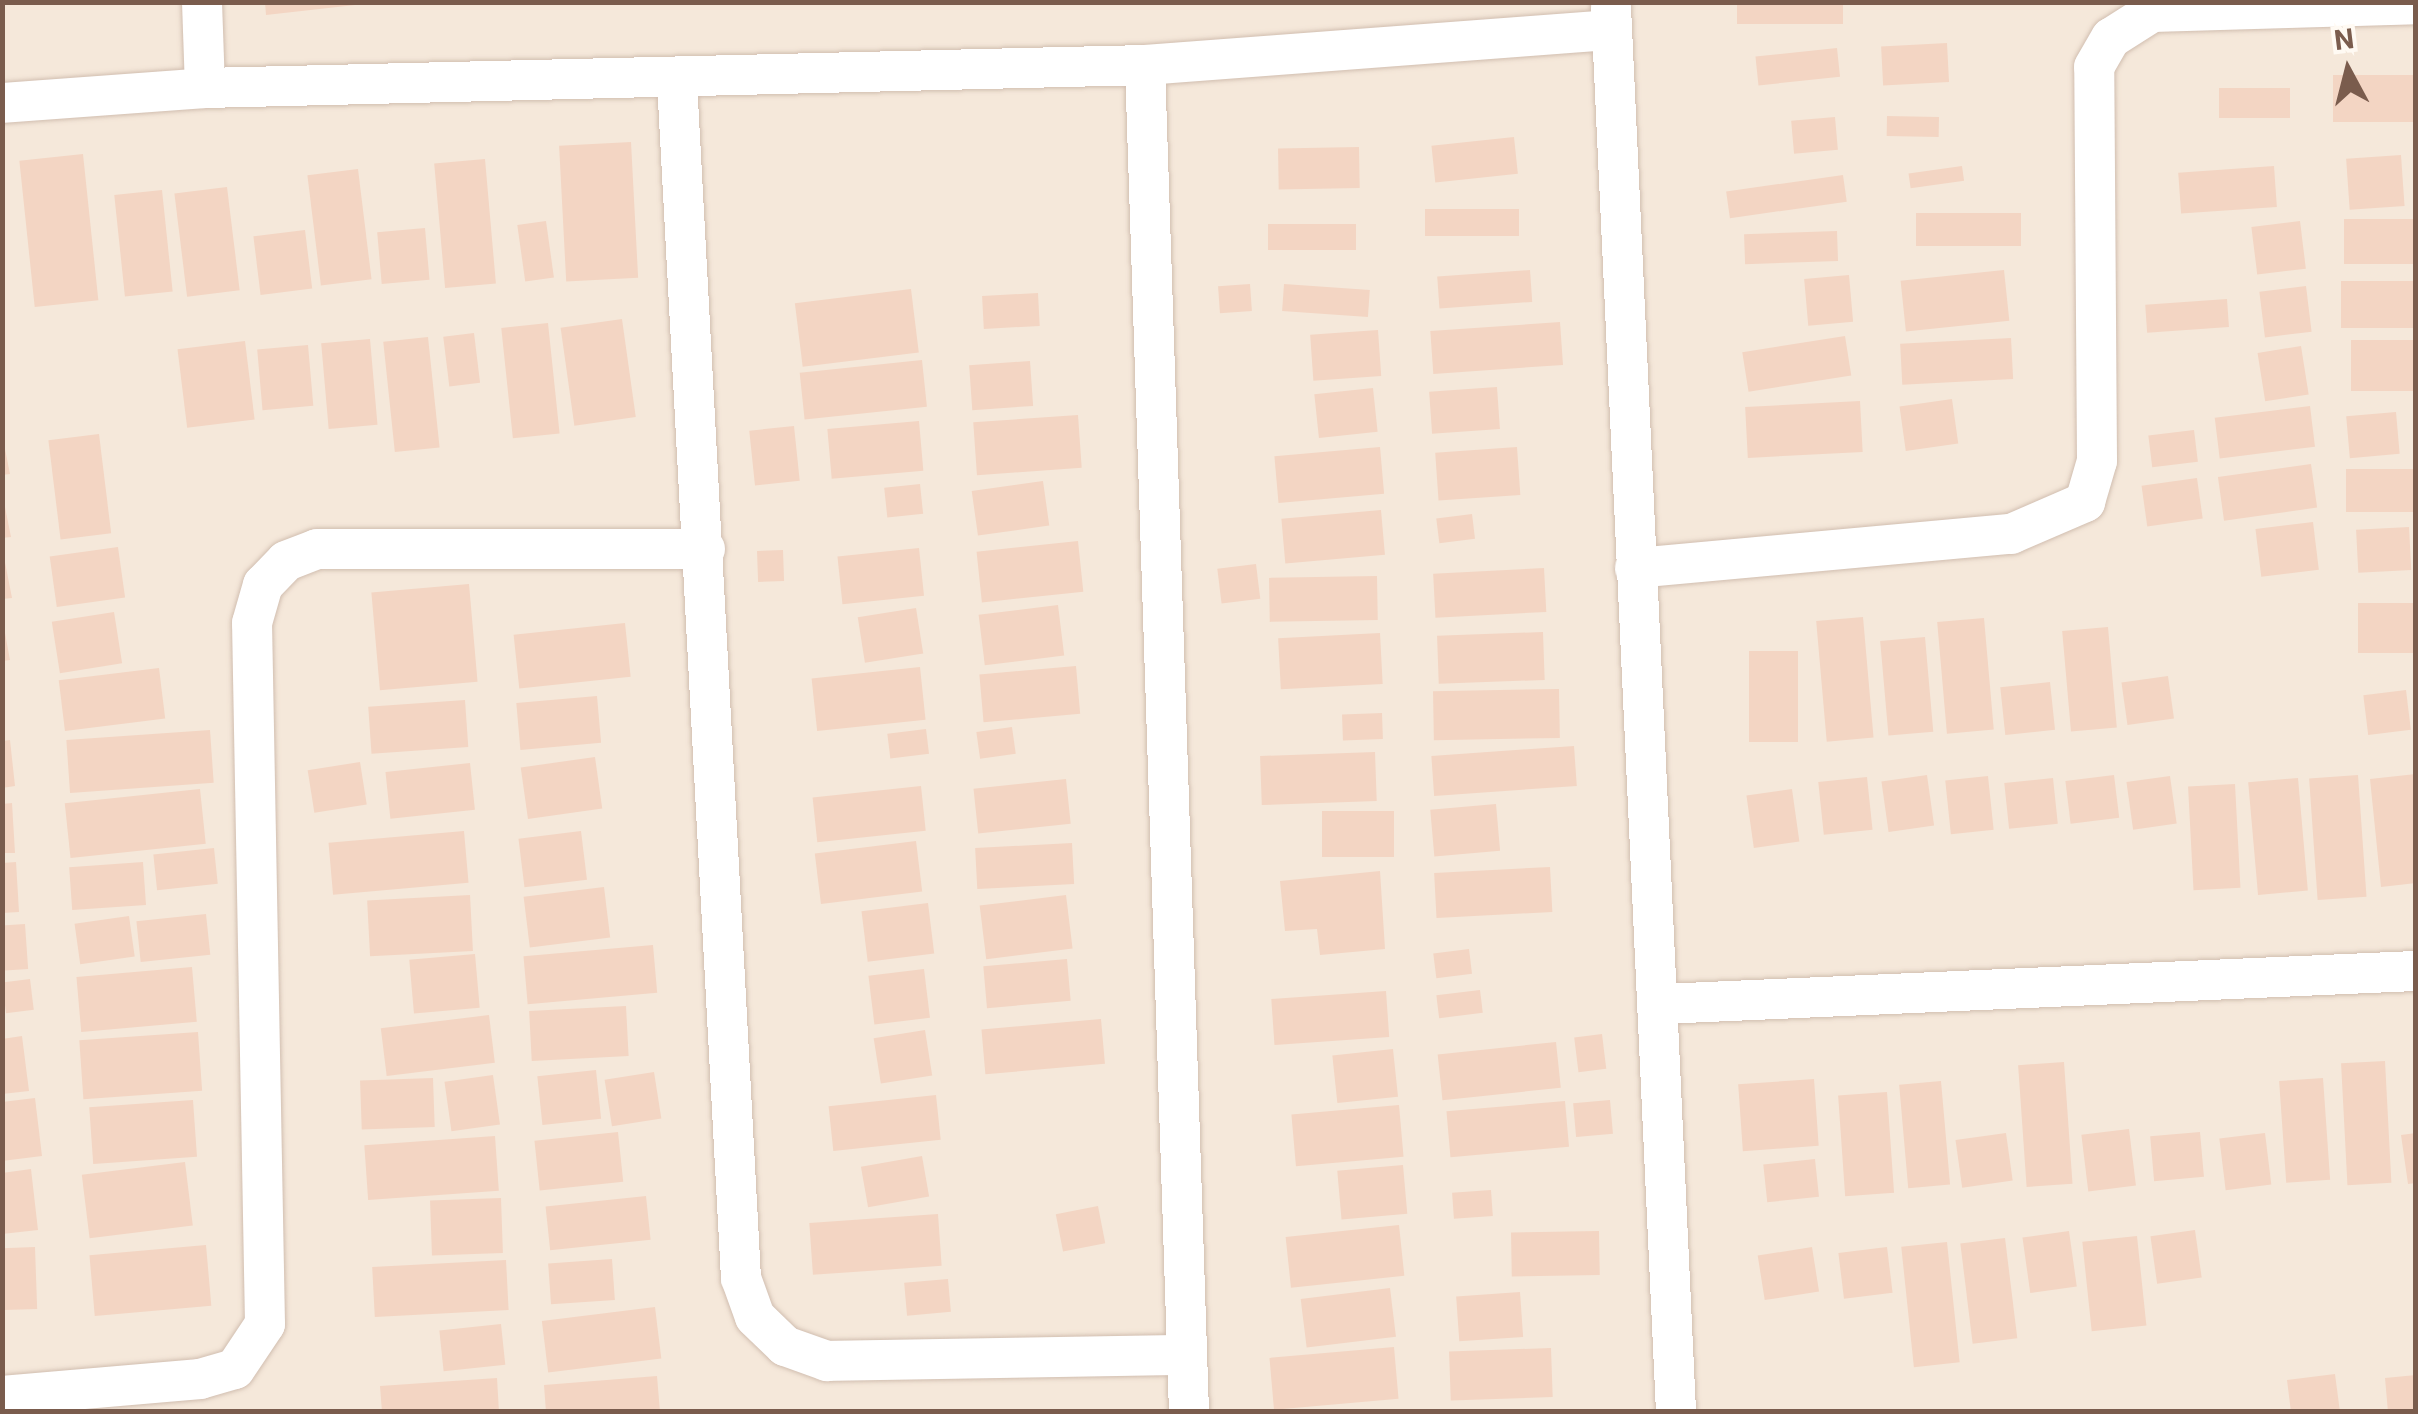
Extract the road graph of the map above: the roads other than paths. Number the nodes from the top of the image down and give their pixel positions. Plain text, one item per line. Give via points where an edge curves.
1 (202, 2) edge
2 (2416, 4) edge
3 (1612, 16) edge
4 (1145, 65) junction
5 (677, 81) junction
6 (205, 88) junction
7 (2, 104) edge
8 (705, 549) junction
9 (1635, 568) junction
10 (2416, 971) edge
11 (1662, 1004) junction
12 (1186, 1355) junction
13 (2, 1396) edge
14 (1188, 1412) edge
15 (1676, 1412) edge

1 - 6 street
2 - 9 street via 2152,12 2111,38 2094,67 2097,461 2085,502 2011,534
3 - 4 street
3 - 9 street
4 - 5 street
4 - 12 street
5 - 6 street
5 - 8 street
6 - 7 street
8 - 12 street via 741,1278 755,1317 785,1346 827,1360
8 - 13 street via 318,549 286,562 263,585 252,623 264,1324 235,1369 200,1379
9 - 11 street
10 - 11 street
11 - 15 street
12 - 14 street

